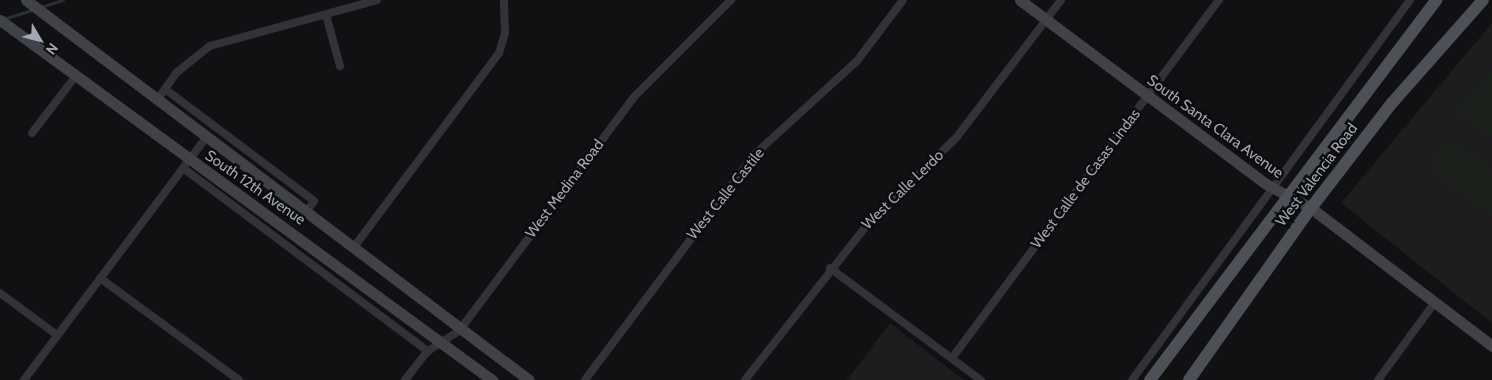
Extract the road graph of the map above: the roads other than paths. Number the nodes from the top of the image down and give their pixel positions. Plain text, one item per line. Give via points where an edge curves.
1 (377, 0) edge
2 (504, 0) edge
3 (731, 0) edge
4 (902, 0) edge
5 (1020, 0) edge
6 (1061, 0) edge
7 (1219, 0) edge
8 (1410, 0) edge
9 (1436, 0) edge
10 (1483, 0) edge
11 (27, 1) edge
12 (326, 15) junction
13 (0, 20) edge
14 (1046, 20) junction
15 (340, 66) dead end
16 (75, 77) junction
17 (161, 94) junction
18 (1147, 97) junction
19 (32, 133) dead end
20 (207, 136) junction
21 (185, 164) junction
22 (1272, 188) junction
23 (1290, 197) junction
24 (1311, 208) junction
25 (307, 211) junction
26 (354, 247) junction
27 (830, 268) junction
28 (100, 278) junction
29 (0, 293) edge
30 (1435, 302) junction
31 (459, 330) junction
32 (58, 335) junction
33 (440, 341) junction
34 (1492, 346) edge
35 (428, 351) junction
36 (952, 358) junction
37 (24, 380) edge
38 (239, 380) edge
39 (405, 380) edge
40 (492, 380) edge
41 (529, 380) edge
42 (585, 380) edge
43 (745, 380) edge
44 (981, 380) edge
45 (1132, 380) edge
46 (1150, 380) edge
47 (1189, 380) edge
48 (1378, 380) edge

1 - 12 street
2 - 26 street via 505,33 500,52
3 - 31 street, West Medina Road via 633,98
4 - 42 street, West Calle Castile via 857,61 754,155
5 - 14 street, South Santa Clara Avenue
6 - 14 street, West Calle Lerdo
7 - 18 street, West Calle de Casas Lindas
8 - 22 street, West Valencia Road
9 - 23 main road, West Valencia Road
10 - 24 main road, West Valencia Road via 1392,103
11 - 17 street, South 12th Avenue
12 - 15 street
12 - 17 street via 210,46
13 - 16 street, South 12th Avenue
14 - 18 street, South Santa Clara Avenue
14 - 27 street, West Calle Lerdo via 956,138 866,226
16 - 19 street
16 - 21 street, South 12th Avenue
17 - 20 street, South 12th Avenue
17 - 25 street, South 12th Avenue via 314,201
18 - 22 street, South Santa Clara Avenue
18 - 36 street, West Calle de Casas Lindas
20 - 21 street
20 - 25 street, South 12th Avenue
21 - 28 street
21 - 33 street, South 12th Avenue
21 - 35 street, South 12th Avenue
22 - 23 street, South Santa Clara Avenue
22 - 45 street, West Valencia Road
23 - 24 street, South Santa Clara Avenue
23 - 46 main road, West Valencia Road
24 - 30 street, South Santa Clara Avenue
24 - 47 main road, West Valencia Road
25 - 26 street, South 12th Avenue
26 - 31 street, South 12th Avenue
27 - 36 street
27 - 43 street, West Calle Lerdo
28 - 32 street
28 - 38 street
29 - 32 street
30 - 34 street, South Santa Clara Avenue
30 - 48 street
31 - 33 street, West Medina Road
31 - 41 street, South 12th Avenue
32 - 37 street
33 - 35 street, West Medina Road
33 - 40 street, South 12th Avenue
35 - 39 street, West Medina Road
36 - 44 street

